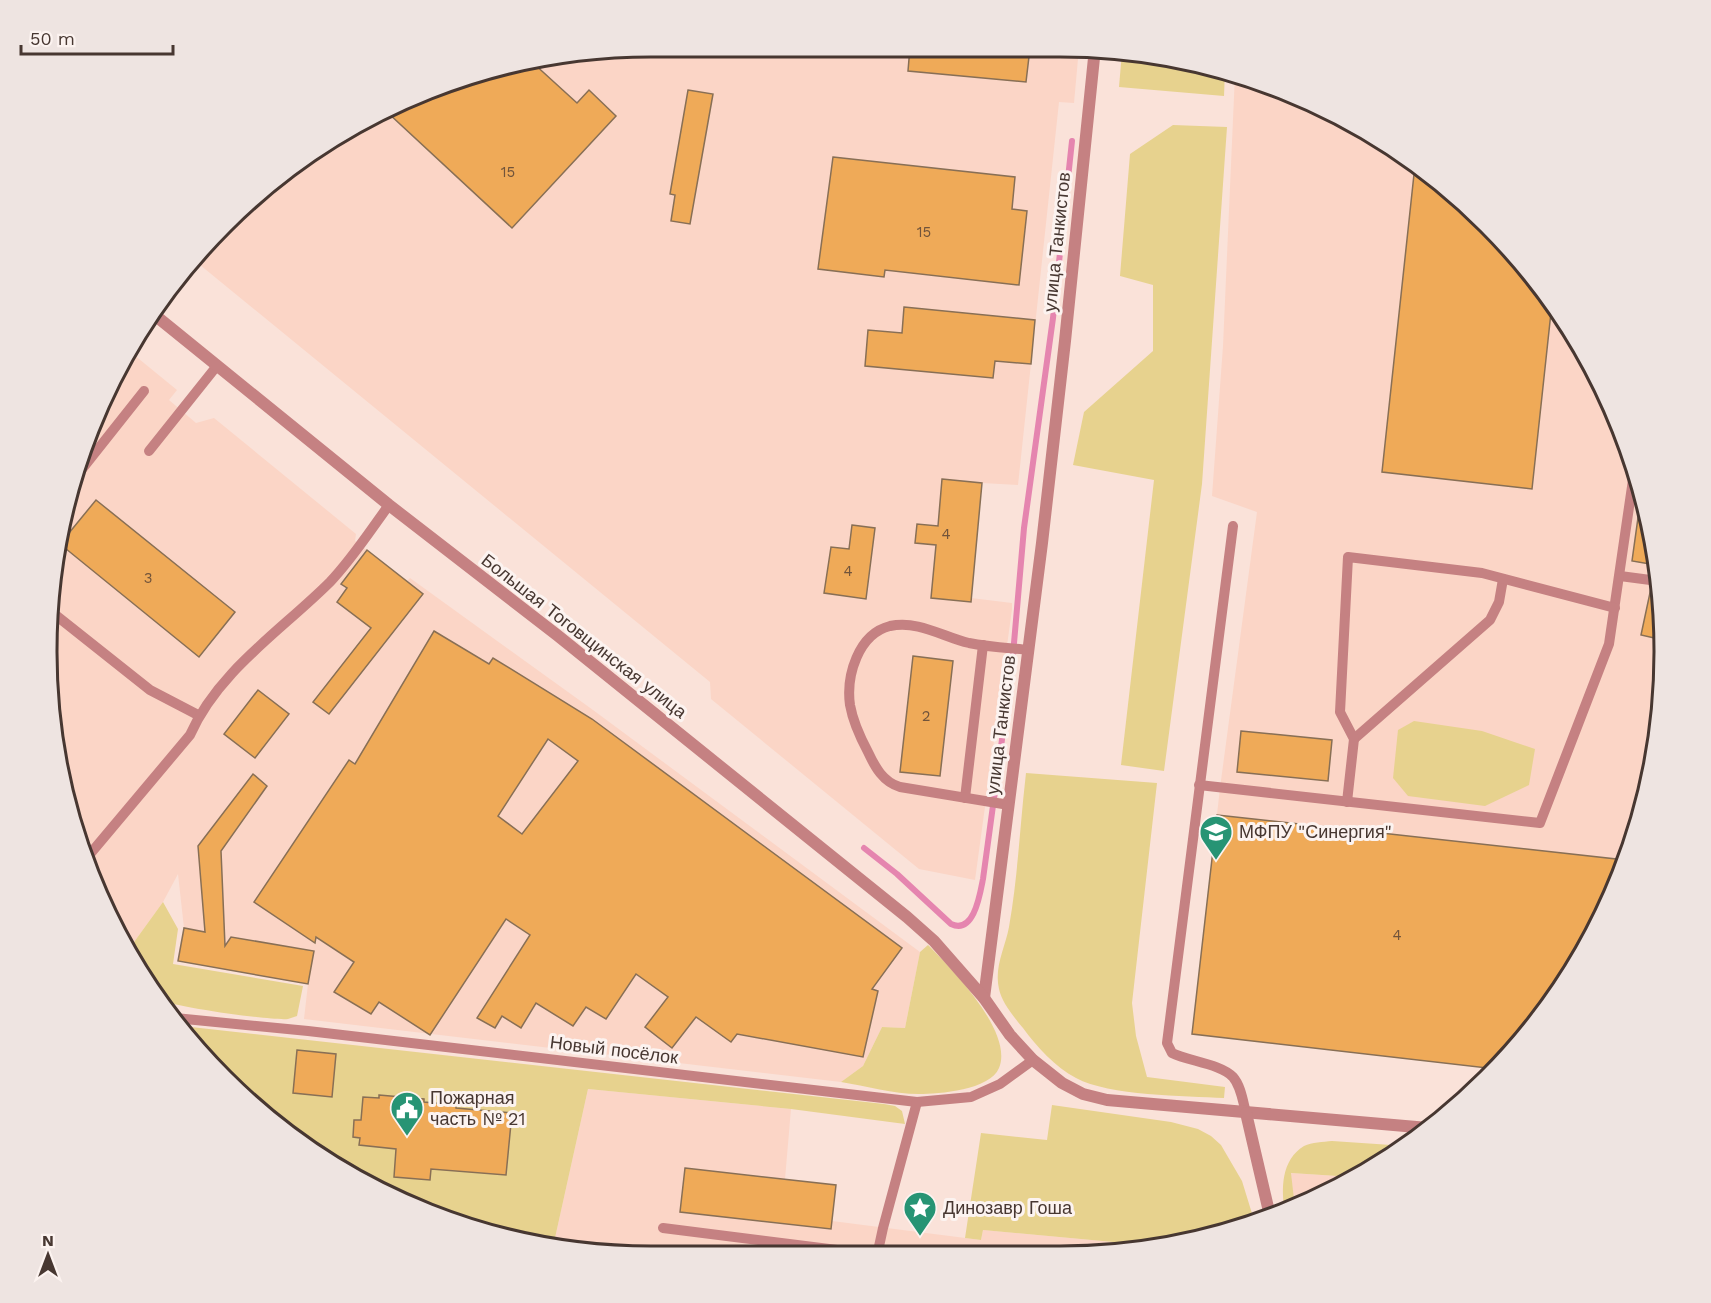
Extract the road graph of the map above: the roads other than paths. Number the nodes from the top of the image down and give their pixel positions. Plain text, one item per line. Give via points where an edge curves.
1 (1094, 58) edge
2 (159, 319) edge
3 (216, 367) junction
4 (144, 391) dead end
5 (149, 451) dead end
6 (89, 461) edge
7 (1632, 490) edge
8 (389, 506) junction
9 (1233, 526) dead end
10 (1620, 576) junction
11 (1503, 579) junction
12 (1650, 580) edge
13 (1615, 608) junction
14 (58, 617) edge
15 (983, 645) junction
16 (1028, 650) junction
17 (198, 716) junction
18 (1354, 739) junction
19 (1199, 785) junction
20 (965, 798) junction
21 (1347, 802) junction
22 (1009, 805) junction
23 (92, 852) edge
24 (984, 998) junction
25 (185, 1019) edge
26 (1033, 1060) junction
27 (916, 1102) junction
28 (1246, 1113) junction
29 (1416, 1127) edge
30 (1268, 1208) edge
31 (663, 1228) dead end
32 (805, 1246) edge
33 (879, 1246) edge

1 - 16 street, улица Танкистов
2 - 3 street, Большая Тоговщинская улица
3 - 5 lane
3 - 8 street, Большая Тоговщинская улица
4 - 6 lane
7 - 10 lane
8 - 17 lane via 331,580 235,671
8 - 24 street, Большая Тоговщинская улица via 557,635 907,917 934,941
9 - 19 lane
10 - 12 lane
10 - 13 lane
11 - 13 lane
11 - 18 lane via 1499,602 1490,620
11 - 18 lane via 1348,557 1340,712
13 - 21 lane via 1609,644 1540,823
14 - 17 lane via 150,690
15 - 16 lane
15 - 20 lane
15 - 20 lane via 922,627 889,627 864,644 850,680 855,724 885,779 900,788
16 - 22 street, улица Танкистов
17 - 23 lane via 190,735
18 - 21 lane
19 - 21 lane
19 - 28 lane via 1167,1043 1172,1053 1233,1076
20 - 22 lane
22 - 24 street, улица Танкистов
24 - 26 street
25 - 27 lane, Новый посёлок
26 - 27 lane, Новый посёлок via 1000,1084 971,1096
26 - 28 street via 1062,1083 1107,1100
27 - 33 lane
28 - 29 street
28 - 30 street
31 - 32 lane

